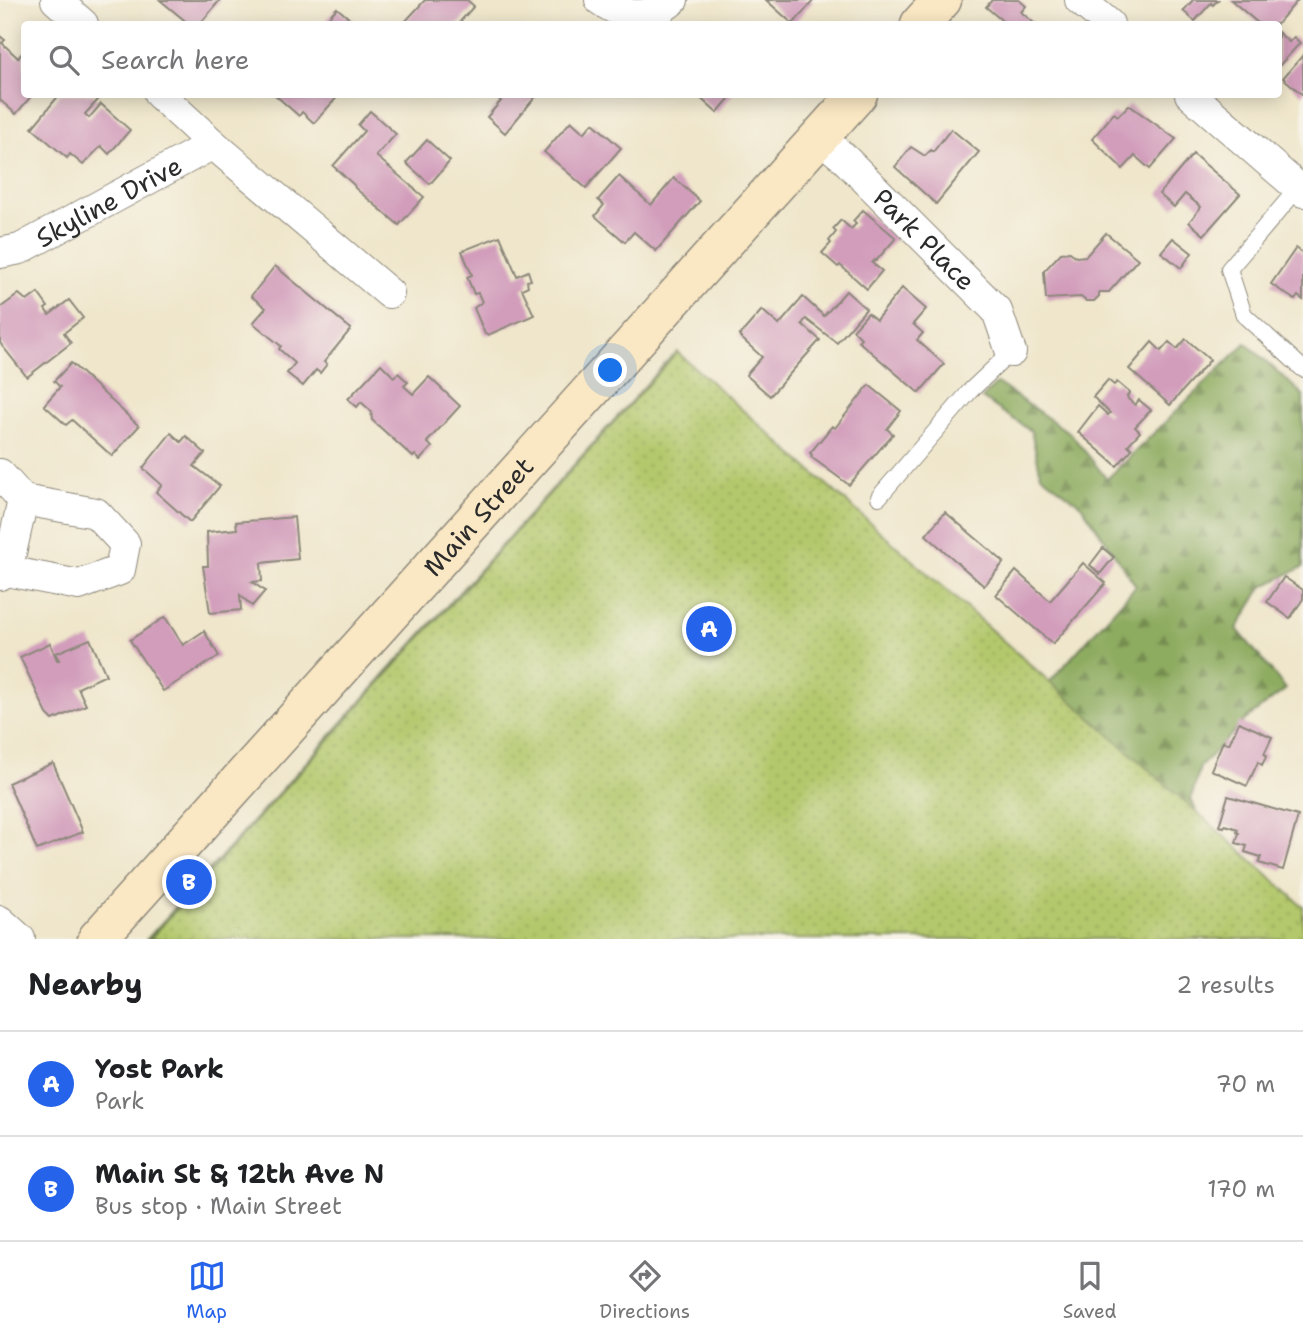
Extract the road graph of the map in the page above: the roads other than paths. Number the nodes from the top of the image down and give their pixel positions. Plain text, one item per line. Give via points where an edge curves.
1 (56, 0) edge
2 (600, 0) edge
3 (673, 0) edge
4 (942, 0) edge
5 (1080, 0) edge
6 (80, 21) edge
7 (923, 21) edge
8 (1105, 21) edge
9 (163, 98) edge
10 (854, 98) edge
11 (1195, 98) edge
12 (819, 137) junction
13 (213, 144) junction
14 (1301, 190) edge
15 (0, 253) edge
16 (389, 293) dead end
17 (1011, 352) joint
18 (1303, 369) edge
19 (0, 474) edge
20 (879, 497) dead end
21 (23, 500) junction
22 (4, 573) edge
23 (0, 921) edge
24 (20, 939) edge
25 (97, 939) edge

1 - 6 street
2 - 3 street via 641,17
4 - 7 main road
5 - 8 street
9 - 13 street, Skyline Drive
10 - 12 main road, Main Street
11 - 14 street
12 - 17 street, Park Place via 997,311
12 - 25 main road, Main Street
13 - 15 street, Skyline Drive via 20,249
13 - 16 street, Skyline Drive
14 - 18 lane via 1229,269 1244,315
17 - 20 lane via 970,391
19 - 21 street
21 - 22 street
21 - 22 street via 96,513 125,544 120,570 79,585
23 - 24 street

